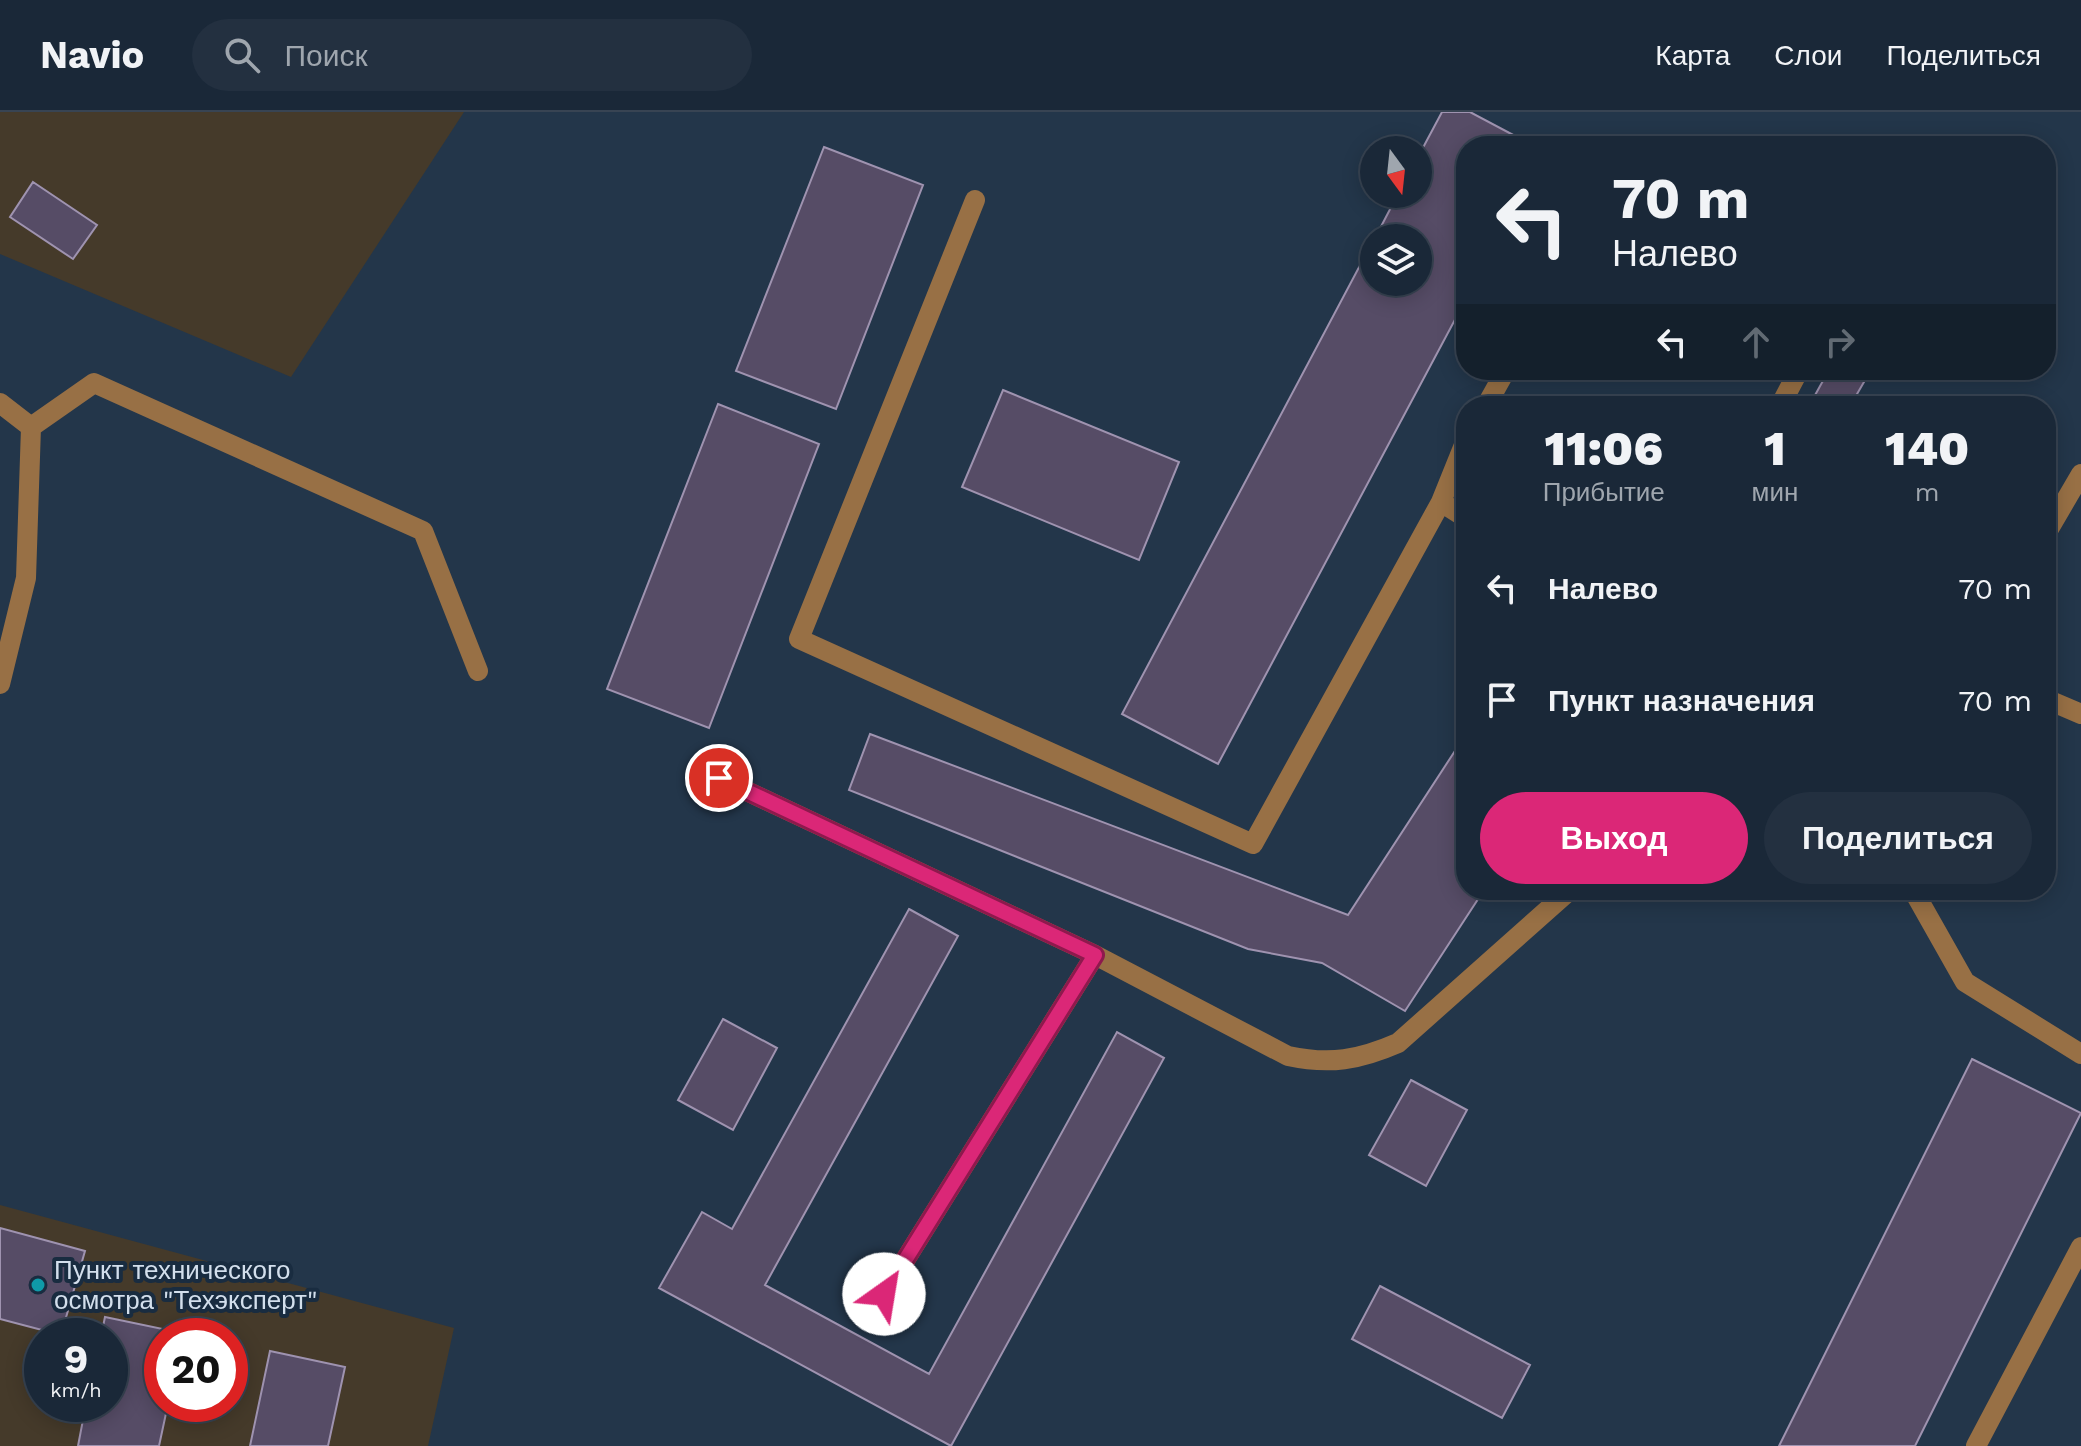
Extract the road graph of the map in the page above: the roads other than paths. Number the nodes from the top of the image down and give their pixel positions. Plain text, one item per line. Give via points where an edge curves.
1 (975, 200) dead end
2 (0, 403) edge
3 (31, 427) junction
4 (1456, 465) edge
5 (2081, 474) edge
6 (1441, 502) junction
7 (1456, 512) edge
8 (2056, 517) edge
9 (478, 671) dead end
10 (0, 684) edge
11 (2056, 703) edge
12 (2081, 714) edge
13 (719, 778) dead end
14 (1559, 900) edge
15 (1919, 900) edge
16 (1095, 955) junction
17 (2081, 1054) edge
18 (2081, 1247) edge
19 (884, 1294) dead end
20 (1976, 1446) edge

1 - 6 lane via 799,639 1253,844
2 - 3 lane
3 - 9 lane via 94,383 423,531
3 - 10 lane via 26,578
4 - 6 lane
5 - 8 lane
6 - 7 lane
11 - 12 lane
13 - 16 lane
14 - 16 lane via 1398,1043 1345,1060 1316,1062 1288,1056
15 - 17 lane via 1965,982
16 - 19 lane
18 - 20 lane

